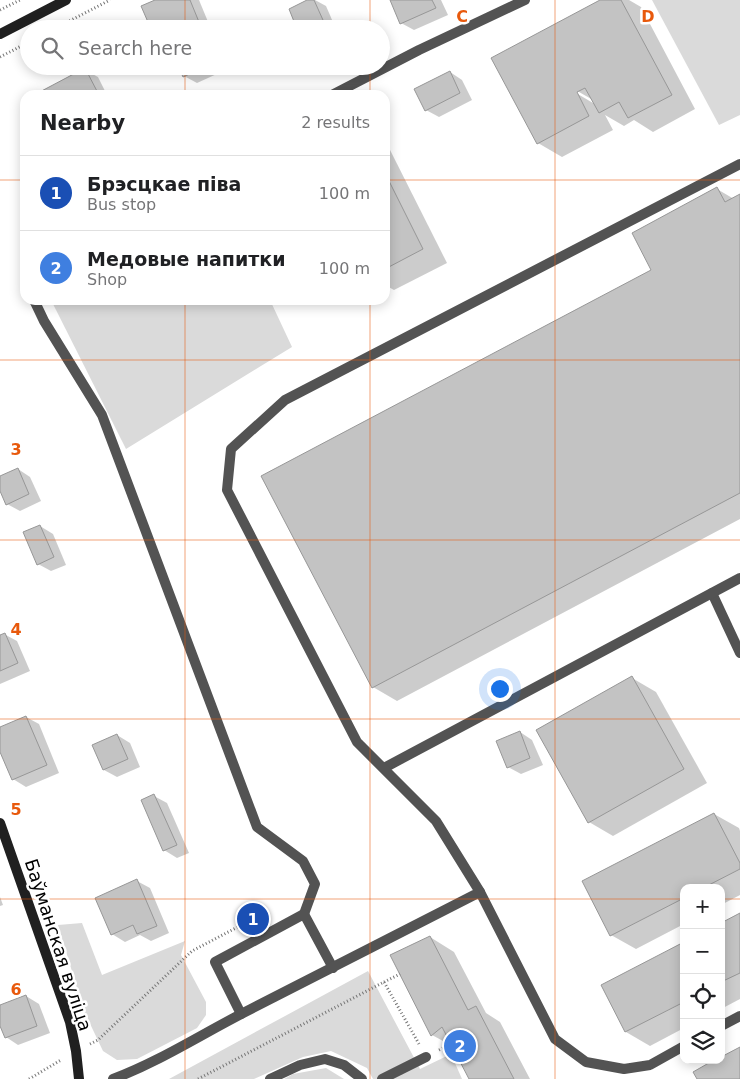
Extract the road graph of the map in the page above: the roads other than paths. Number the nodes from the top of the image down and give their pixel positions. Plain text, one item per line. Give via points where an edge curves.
1 (66, 0) edge
2 (525, 0) edge
3 (27, 20) edge
4 (20, 24) edge
5 (0, 34) edge
6 (390, 65) edge
7 (371, 75) edge
8 (342, 90) edge
9 (740, 164) edge
10 (36, 305) edge
11 (740, 578) edge
12 (712, 593) junction
13 (740, 653) edge
14 (384, 768) junction
15 (0, 823) edge
16 (2, 838) edge
17 (480, 892) junction
18 (304, 914) junction
19 (333, 968) junction
20 (241, 1014) junction
21 (740, 1016) edge
22 (725, 1024) edge
23 (680, 1048) edge
24 (426, 1057) road end
25 (79, 1079) edge
26 (113, 1079) edge
27 (270, 1079) edge
28 (362, 1079) edge
29 (382, 1079) edge

1 - 3 street
2 - 6 lane
4 - 5 street
7 - 8 lane
9 - 14 lane via 285,400 231,449 227,490 358,742
10 - 18 lane via 102,415 257,827 303,861 315,884
11 - 12 lane
12 - 13 lane
12 - 14 lane
14 - 17 lane via 436,821
15 - 16 street, Баўманская вуліца
16 - 25 street, Баўманская вуліца via 70,1022
17 - 19 lane
17 - 23 lane via 555,1039 586,1062 624,1069 650,1065
18 - 19 lane
18 - 20 lane via 215,962
19 - 20 lane
20 - 26 lane via 137,1070
21 - 22 lane
24 - 29 lane
27 - 28 lane via 300,1065 324,1059 344,1065

